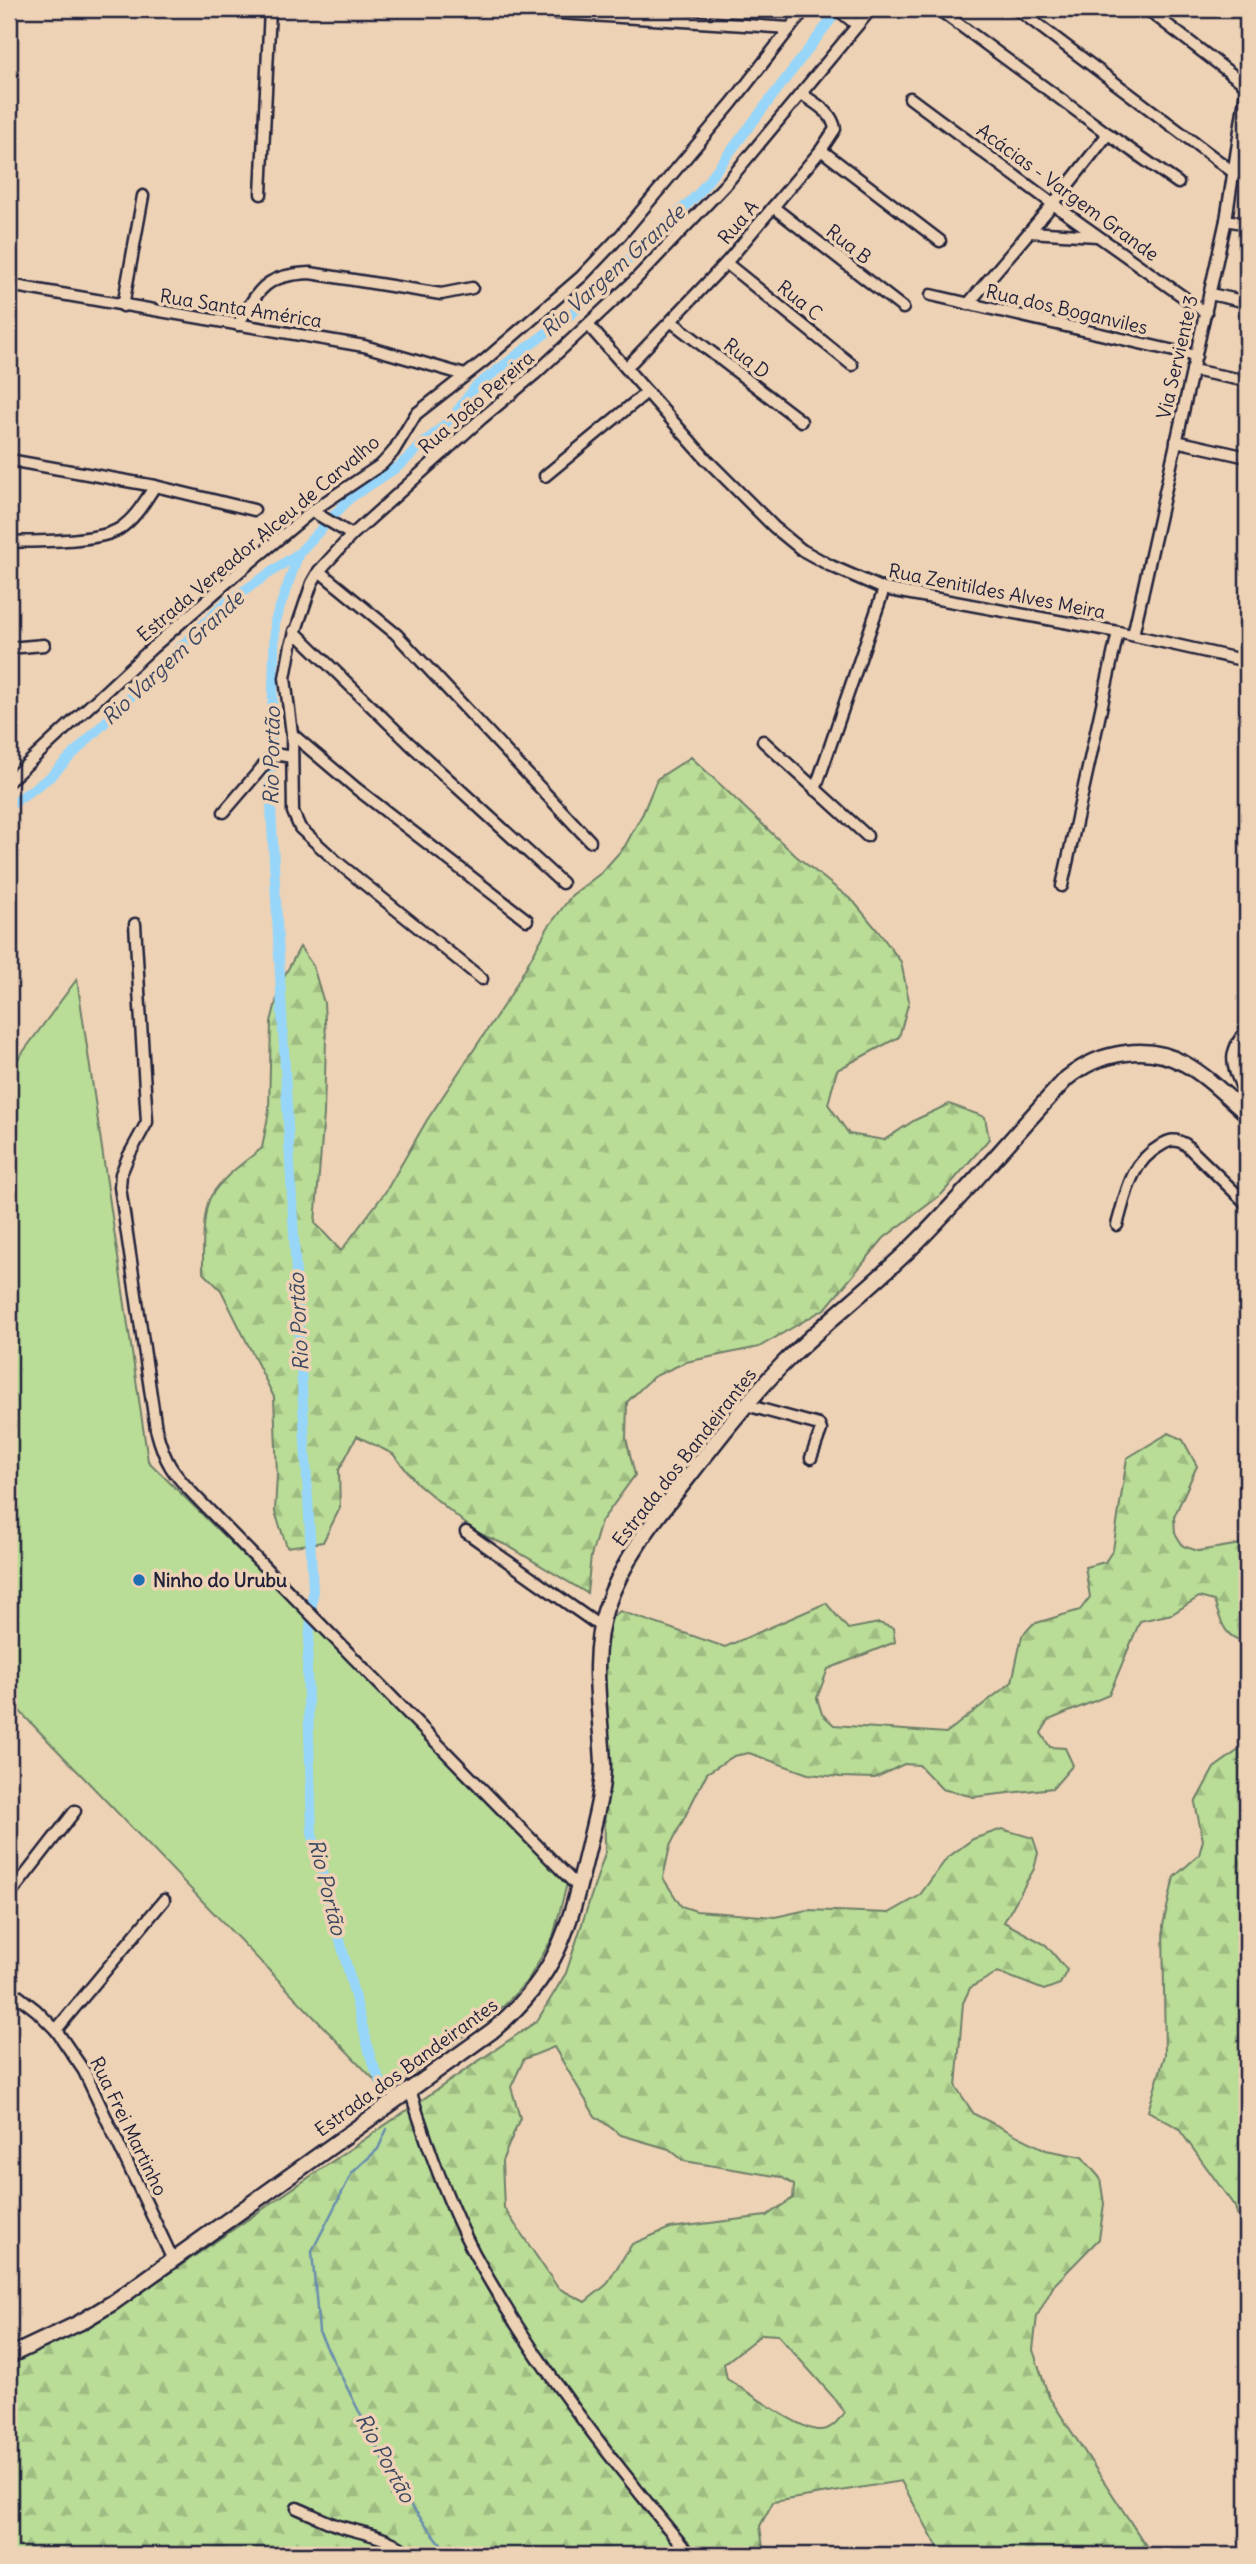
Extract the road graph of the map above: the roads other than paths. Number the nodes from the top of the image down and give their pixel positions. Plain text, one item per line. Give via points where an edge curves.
1 (270, 9) edge
2 (498, 9) edge
3 (786, 9) edge
4 (805, 9) edge
5 (871, 9) edge
6 (937, 9) edge
7 (1017, 9) edge
8 (1147, 9) edge
9 (841, 12) edge
10 (857, 25) junction
11 (790, 28) junction
12 (1247, 86) edge
13 (802, 94) junction
14 (911, 98) dead end
15 (1247, 99) edge
16 (1108, 134) junction
17 (821, 150) junction
18 (1233, 172) junction
19 (1247, 175) edge
20 (1178, 183) dead end
21 (261, 194) dead end
22 (143, 196) dead end
23 (1053, 204) junction
24 (773, 207) junction
25 (1226, 220) junction
26 (1247, 224) edge
27 (1030, 232) junction
28 (1097, 236) junction
29 (940, 241) dead end
30 (726, 263) junction
31 (9, 285) edge
32 (472, 288) dead end
33 (1210, 294) junction
34 (931, 295) dead end
35 (1247, 302) edge
36 (968, 304) junction
37 (123, 306) junction
38 (903, 308) dead end
39 (1206, 313) junction
40 (672, 322) junction
41 (238, 325) junction
42 (589, 326) junction
43 (1196, 356) junction
44 (852, 365) dead end
45 (626, 368) junction
46 (1192, 370) junction
47 (465, 375) junction
48 (1247, 381) edge
49 (647, 392) junction
50 (801, 422) dead end
51 (1175, 440) junction
52 (1247, 457) edge
53 (9, 460) edge
54 (545, 476) dead end
55 (155, 486) junction
56 (254, 510) dead end
57 (312, 512) junction
58 (352, 535) junction
59 (9, 542) edge
60 (319, 571) junction
61 (884, 589) junction
62 (294, 631) junction
63 (1118, 632) junction
64 (1133, 635) junction
65 (44, 645) dead end
66 (9, 648) edge
67 (1247, 661) edge
68 (291, 730) junction
69 (763, 741) dead end
70 (292, 757) junction
71 (9, 781) edge
72 (815, 790) junction
73 (224, 813) dead end
74 (867, 836) dead end
75 (590, 841) dead end
76 (562, 883) dead end
77 (1062, 886) dead end
78 (527, 920) dead end
79 (135, 923) dead end
80 (482, 979) dead end
81 (1247, 1029) edge
82 (1247, 1100) edge
83 (1247, 1114) edge
84 (1247, 1204) edge
85 (1117, 1225) dead end
86 (746, 1405) junction
87 (811, 1458) dead end
88 (466, 1532) dead end
89 (601, 1627) junction
90 (75, 1811) dead end
91 (579, 1888) junction
92 (9, 1896) edge
93 (164, 1900) dead end
94 (9, 1989) edge
95 (56, 2030) junction
96 (410, 2090) junction
97 (173, 2260) junction
98 (9, 2356) edge
99 (297, 2508) dead end
100 (408, 2555) edge
101 (690, 2555) edge

1 - 21 street
2 - 11 street
3 - 4 street
4 - 11 street, Estrada Vereador Alceu de Carvalho
5 - 10 street, Rua João Pereira
6 - 16 street
7 - 18 street
8 - 12 street
9 - 10 street
10 - 13 street, Rua João Pereira
11 - 47 street, Estrada Vereador Alceu de Carvalho via 621,235 581,277
12 - 15 street, Via Serviente 3
13 - 17 street, Rua A via 833,120 835,129
13 - 42 street, Rua João Pereira via 685,229
14 - 23 street, Acácias - Vargem Grande
15 - 18 street, Via Serviente 3
16 - 20 street
16 - 23 street
17 - 24 street, Rua A
17 - 29 street
18 - 19 street
18 - 25 street, Via Serviente 3
22 - 37 street
23 - 27 street
23 - 28 street, Acácias - Vargem Grande
24 - 30 street, Rua A
24 - 38 street, Rua B
25 - 26 street
25 - 33 street, Via Serviente 3
27 - 28 street
27 - 36 street
28 - 39 street, Acácias - Vargem Grande
30 - 40 street, Rua A
30 - 44 street, Rua C
31 - 37 street, Rua Santa América
32 - 41 street via 441,294 292,274 271,280 258,292
33 - 35 street
33 - 39 street, Via Serviente 3
34 - 36 street, Rua dos Boganviles
36 - 43 street, Rua dos Boganviles
37 - 41 street, Rua Santa América
39 - 43 street, Via Serviente 3
40 - 45 street, Rua A
40 - 50 street, Rua D
41 - 47 street, Rua Santa América via 365,346
42 - 45 street, Rua Zenitildes Alves Meira
42 - 58 street, Rua João Pereira
43 - 46 street, Via Serviente 3
45 - 49 street, Rua Zenitildes Alves Meira
46 - 48 street
46 - 51 street, Via Serviente 3
47 - 57 street, Estrada Vereador Alceu de Carvalho via 416,414 382,464
49 - 54 street
49 - 61 street, Rua Zenitildes Alves Meira via 774,527 802,550
51 - 52 street
51 - 64 street, Via Serviente 3
53 - 55 street
55 - 56 street
55 - 59 street via 139,511 104,535
57 - 58 street
57 - 71 street, Estrada Vereador Alceu de Carvalho via 152,648
58 - 60 street, Rua João Pereira
60 - 62 street, Rua João Pereira
60 - 75 street via 396,634
61 - 63 street, Rua Zenitildes Alves Meira
61 - 72 street
62 - 68 street, Rua João Pereira via 285,678
62 - 76 street
63 - 64 street, Rua Zenitildes Alves Meira
63 - 77 street
64 - 67 street, Rua Zenitildes Alves Meira
65 - 66 street
68 - 70 street, Rua João Pereira
68 - 78 street via 357,789
69 - 72 street
70 - 73 street via 271,757
70 - 80 street, Rua João Pereira via 293,812 300,828
72 - 74 street
79 - 91 street via 147,1122 128,1157 120,1187 164,1460
81 - 82 street via 1232,1056
83 - 86 main road, Estrada dos Bandeirantes via 1200,1074 1168,1055 1136,1051 1090,1062 1067,1079 917,1241 805,1343
84 - 85 street via 1191,1149 1171,1140 1139,1163
86 - 87 street via 816,1424 821,1430
86 - 89 main road, Estrada dos Bandeirantes via 633,1550 612,1591
88 - 89 street
89 - 91 main road, Estrada dos Bandeirantes via 597,1692 603,1769
90 - 92 street
91 - 96 main road, Estrada dos Bandeirantes via 558,1951 527,1999 492,2031
93 - 95 street
94 - 95 street, Rua Frei Martinho
95 - 97 street, Rua Frei Martinho via 84,2071
96 - 97 main road, Estrada dos Bandeirantes
96 - 101 street via 473,2252 528,2344 604,2451
97 - 98 main road, Estrada dos Bandeirantes via 79,2323
99 - 100 street via 383,2539

